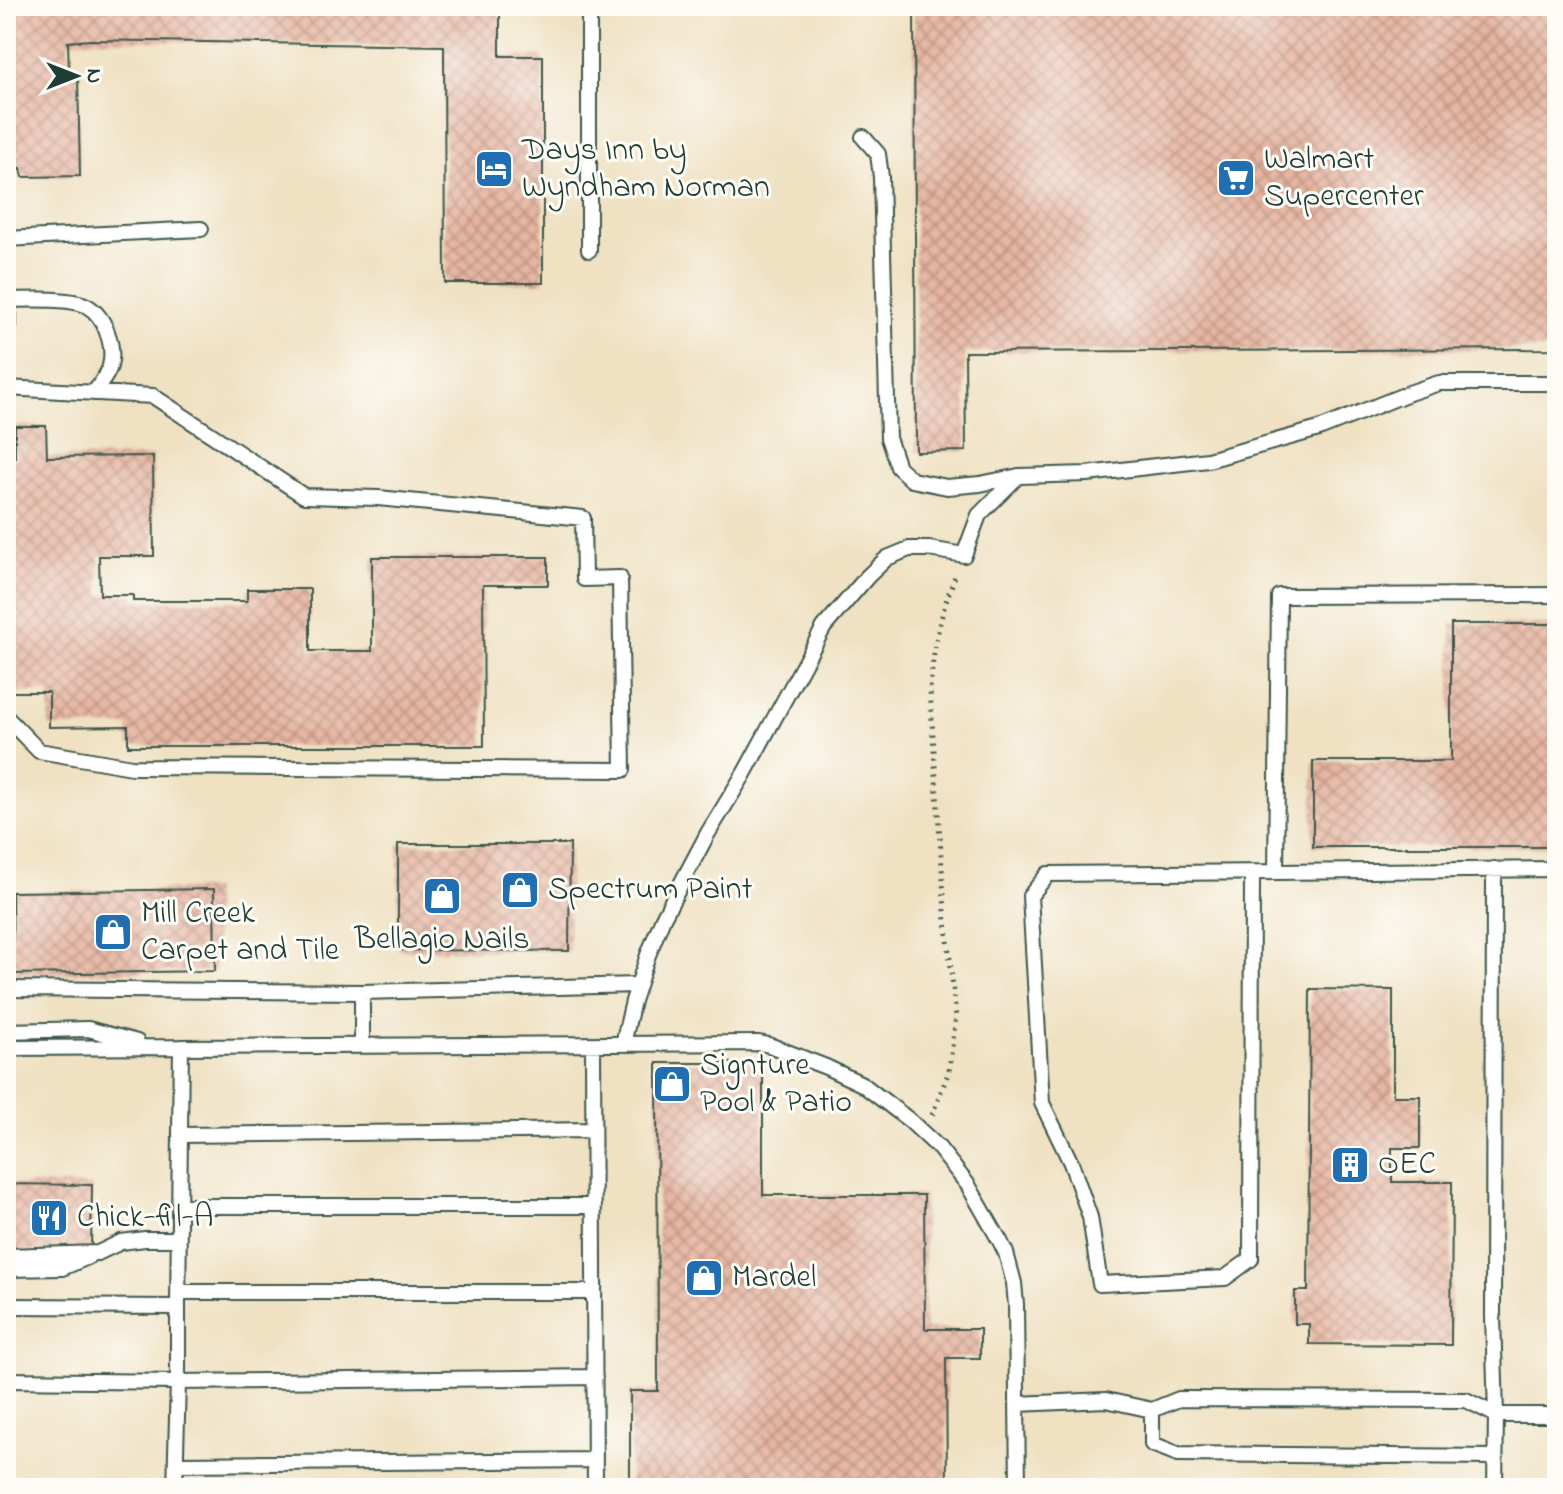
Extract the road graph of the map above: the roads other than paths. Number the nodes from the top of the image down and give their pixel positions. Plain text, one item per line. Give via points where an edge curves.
1 (589, 6) edge
2 (863, 137) dead end
3 (201, 229) dead end
4 (6, 239) edge
5 (589, 250) dead end
6 (6, 300) edge
7 (1557, 383) edge
8 (6, 388) edge
9 (94, 393) junction
10 (1019, 476) junction
11 (1557, 595) edge
12 (6, 717) edge
13 (1494, 869) junction
14 (1557, 869) edge
15 (1252, 872) junction
16 (1276, 872) junction
17 (638, 985) junction
18 (6, 989) edge
19 (362, 992) junction
20 (6, 1031) edge
21 (623, 1044) junction
22 (593, 1045) junction
23 (362, 1046) junction
24 (157, 1047) junction
25 (181, 1047) junction
26 (6, 1048) edge
27 (593, 1130) junction
28 (180, 1135) junction
29 (179, 1206) junction
30 (594, 1206) junction
31 (179, 1239) junction
32 (98, 1253) junction
33 (6, 1256) edge
34 (6, 1269) edge
35 (594, 1292) junction
36 (178, 1299) junction
37 (6, 1306) edge
38 (595, 1377) junction
39 (6, 1380) edge
40 (178, 1382) junction
41 (1017, 1404) junction
42 (1152, 1410) junction
43 (1496, 1415) junction
44 (1557, 1415) edge
45 (1495, 1457) junction
46 (595, 1460) junction
47 (176, 1464) junction
48 (175, 1488) edge
49 (595, 1488) edge
50 (1018, 1488) edge
51 (1495, 1488) edge

1 - 5 lane
2 - 10 lane via 878,154 881,177 888,438 898,467 912,480 947,487
3 - 4 lane
6 - 9 lane via 86,305 102,318 110,340 110,366
7 - 10 lane via 1439,383 1319,429 1208,460
8 - 9 lane
9 - 12 lane via 153,396 304,496 583,518 584,579 620,578 623,770 132,767 39,751
10 - 17 lane via 979,515 964,555 909,549 887,558 824,627 670,906
11 - 16 lane via 1279,596
13 - 14 lane
13 - 16 lane
13 - 43 lane
15 - 15 lane via 1048,874 1030,896 1042,1103 1090,1217 1100,1284 1225,1278 1251,1259
15 - 16 lane
17 - 19 lane
17 - 21 lane
18 - 19 lane
19 - 23 lane
20 - 24 lane via 88,1029
21 - 22 lane
21 - 41 lane via 769,1045 862,1084 924,1133 968,1185 1006,1253 1016,1305
22 - 23 lane
22 - 27 lane
23 - 25 lane
24 - 25 lane
24 - 26 lane
25 - 28 lane
27 - 28 lane
27 - 30 lane
28 - 29 lane
29 - 30 lane
29 - 31 lane
30 - 35 lane
31 - 32 lane via 121,1242
31 - 36 lane
32 - 33 lane
32 - 34 lane via 62,1268
35 - 36 lane
35 - 38 lane
36 - 37 lane
36 - 40 lane
38 - 40 lane
38 - 46 lane
39 - 40 lane
40 - 47 lane
41 - 42 lane via 1106,1400
41 - 50 lane
42 - 43 lane via 1179,1399 1466,1400
42 - 45 lane via 1152,1444 1178,1454
43 - 44 lane
43 - 45 lane
45 - 51 lane
46 - 47 lane
46 - 49 lane
47 - 48 lane

